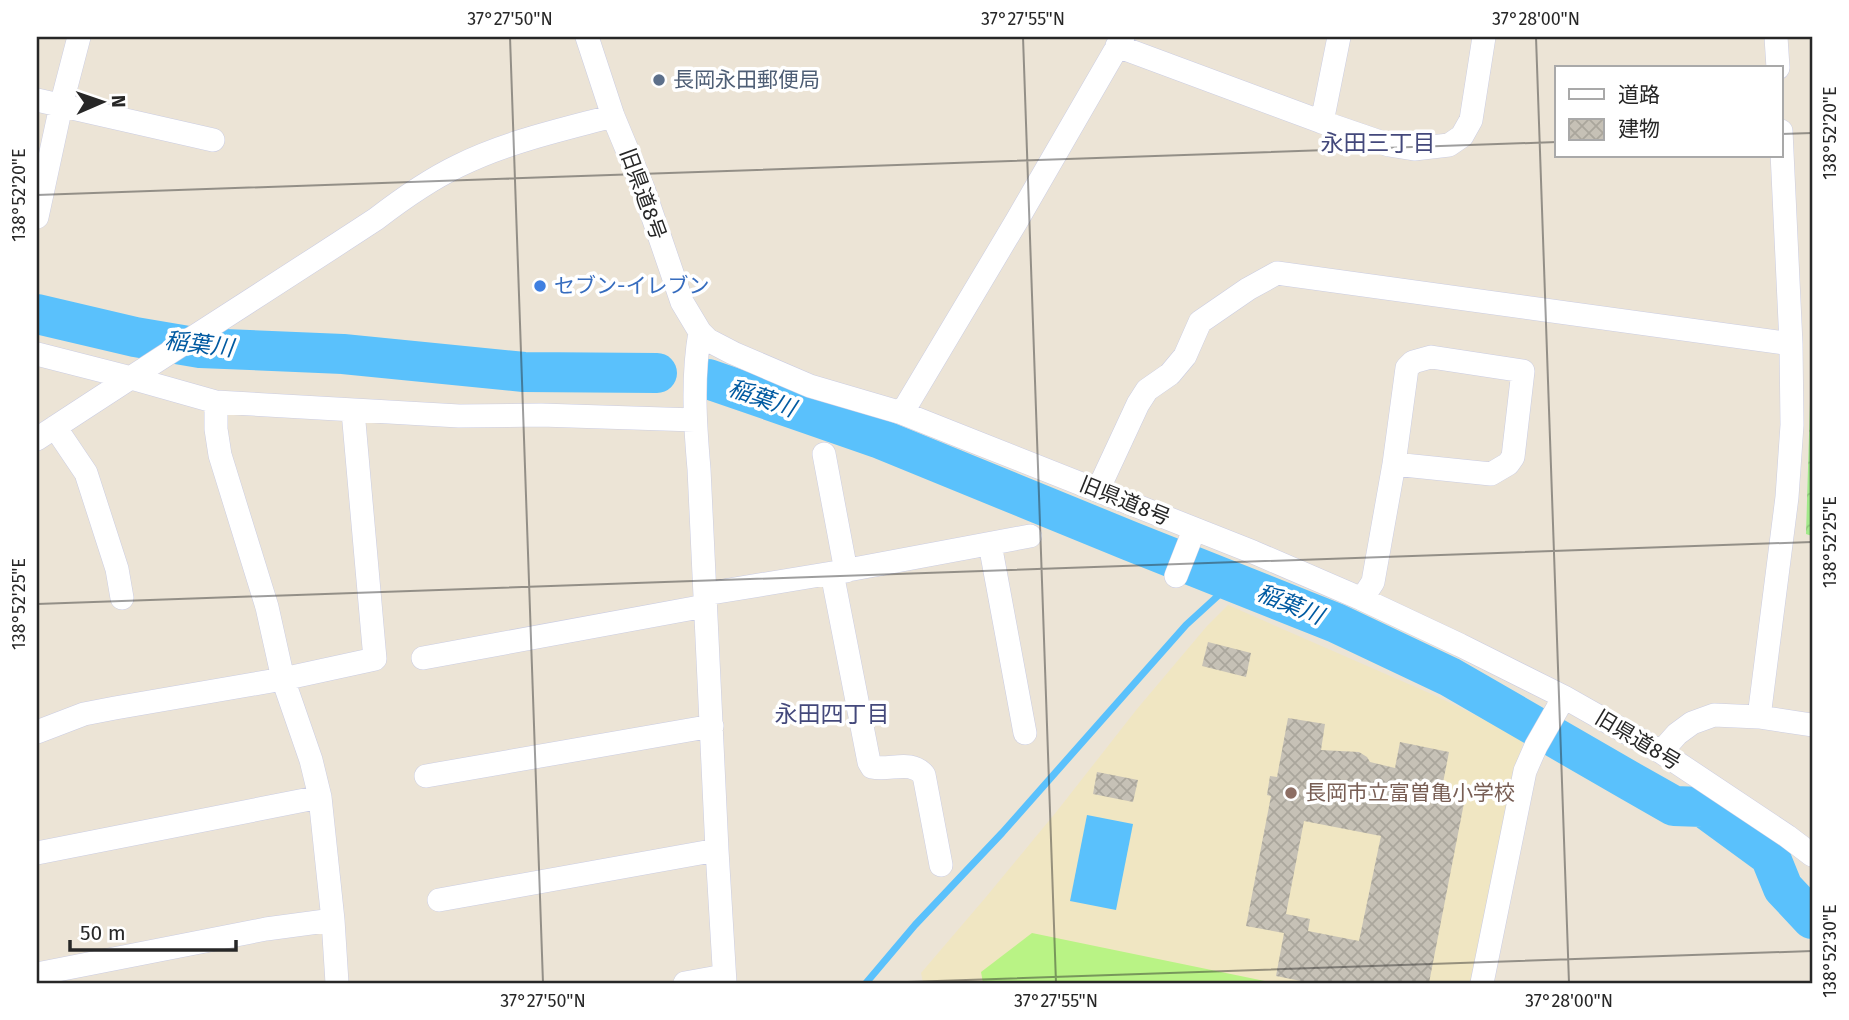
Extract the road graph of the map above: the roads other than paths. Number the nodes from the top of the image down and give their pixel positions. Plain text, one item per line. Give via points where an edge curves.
1 (79, 37) edge
2 (587, 37) edge
3 (1339, 37) edge
4 (1484, 37) edge
5 (1776, 37) edge
6 (1120, 42) edge
7 (1778, 66) edge
8 (37, 100) edge
9 (61, 106) junction
10 (613, 116) junction
11 (1322, 122) junction
12 (213, 139) dead end
13 (1782, 158) edge
14 (37, 217) edge
15 (700, 332) junction
16 (1791, 344) junction
17 (37, 354) edge
18 (131, 378) junction
19 (216, 402) junction
20 (353, 411) junction
21 (902, 414) junction
22 (695, 420) junction
23 (46, 433) edge
24 (824, 454) dead end
25 (1394, 464) junction
26 (1098, 490) junction
27 (1192, 534) junction
28 (1030, 536) dead end
29 (990, 544) junction
30 (839, 572) junction
31 (1176, 576) dead end
32 (122, 598) dead end
33 (1362, 599) junction
34 (705, 600) junction
35 (423, 657) dead end
36 (283, 679) junction
37 (1564, 697) junction
38 (1759, 718) junction
39 (1812, 725) edge
40 (712, 726) junction
41 (37, 732) edge
42 (1025, 733) dead end
43 (1661, 752) junction
44 (426, 776) dead end
45 (320, 797) junction
46 (717, 850) junction
47 (37, 853) edge
48 (1812, 855) edge
49 (941, 865) dead end
50 (439, 900) dead end
51 (333, 920) junction
52 (37, 974) edge
53 (724, 980) edge
54 (337, 983) edge
55 (685, 983) edge
56 (1482, 983) edge

1 - 9 street
2 - 10 street, 旧県道8号
3 - 11 street
4 - 11 street via 1471,120 1462,136 1449,145 1414,149 1389,145
5 - 7 street
6 - 11 street
6 - 21 street
8 - 9 street
9 - 12 street
9 - 14 street
10 - 15 street, 旧県道8号 via 682,302
10 - 18 street via 459,165
13 - 16 street
15 - 21 street, 旧県道8号 via 733,353 810,386
15 - 22 street
16 - 26 street via 1277,273 1200,322 1185,356 1138,404
16 - 38 street via 1787,497
17 - 18 street
18 - 19 street
18 - 23 street
19 - 20 street
19 - 36 street via 220,455 267,607
20 - 22 street
20 - 36 street via 375,659
21 - 26 street, 旧県道8号
22 - 34 street
23 - 32 street via 86,473
24 - 30 street
25 - 25 street via 1492,474 1508,464 1513,457 1523,371 1431,357 1413,362 1404,379
25 - 33 street via 1373,582
26 - 27 street, 旧県道8号
27 - 31 street
27 - 33 street, 旧県道8号 via 1253,552
28 - 29 street
29 - 30 street
29 - 42 street
30 - 34 street
30 - 49 street via 869,762 877,769 919,768 924,775
33 - 37 street, 旧県道8号
34 - 35 street
34 - 40 street
36 - 41 street via 84,714
36 - 45 street
37 - 43 street, 旧県道8号
37 - 56 street via 1525,771
38 - 39 street
38 - 43 street via 1706,717 1677,734
40 - 44 street
40 - 46 street
43 - 48 street, 旧県道8号
45 - 47 street
45 - 51 street
46 - 50 street
46 - 53 street
51 - 52 street
51 - 54 street
53 - 55 street

